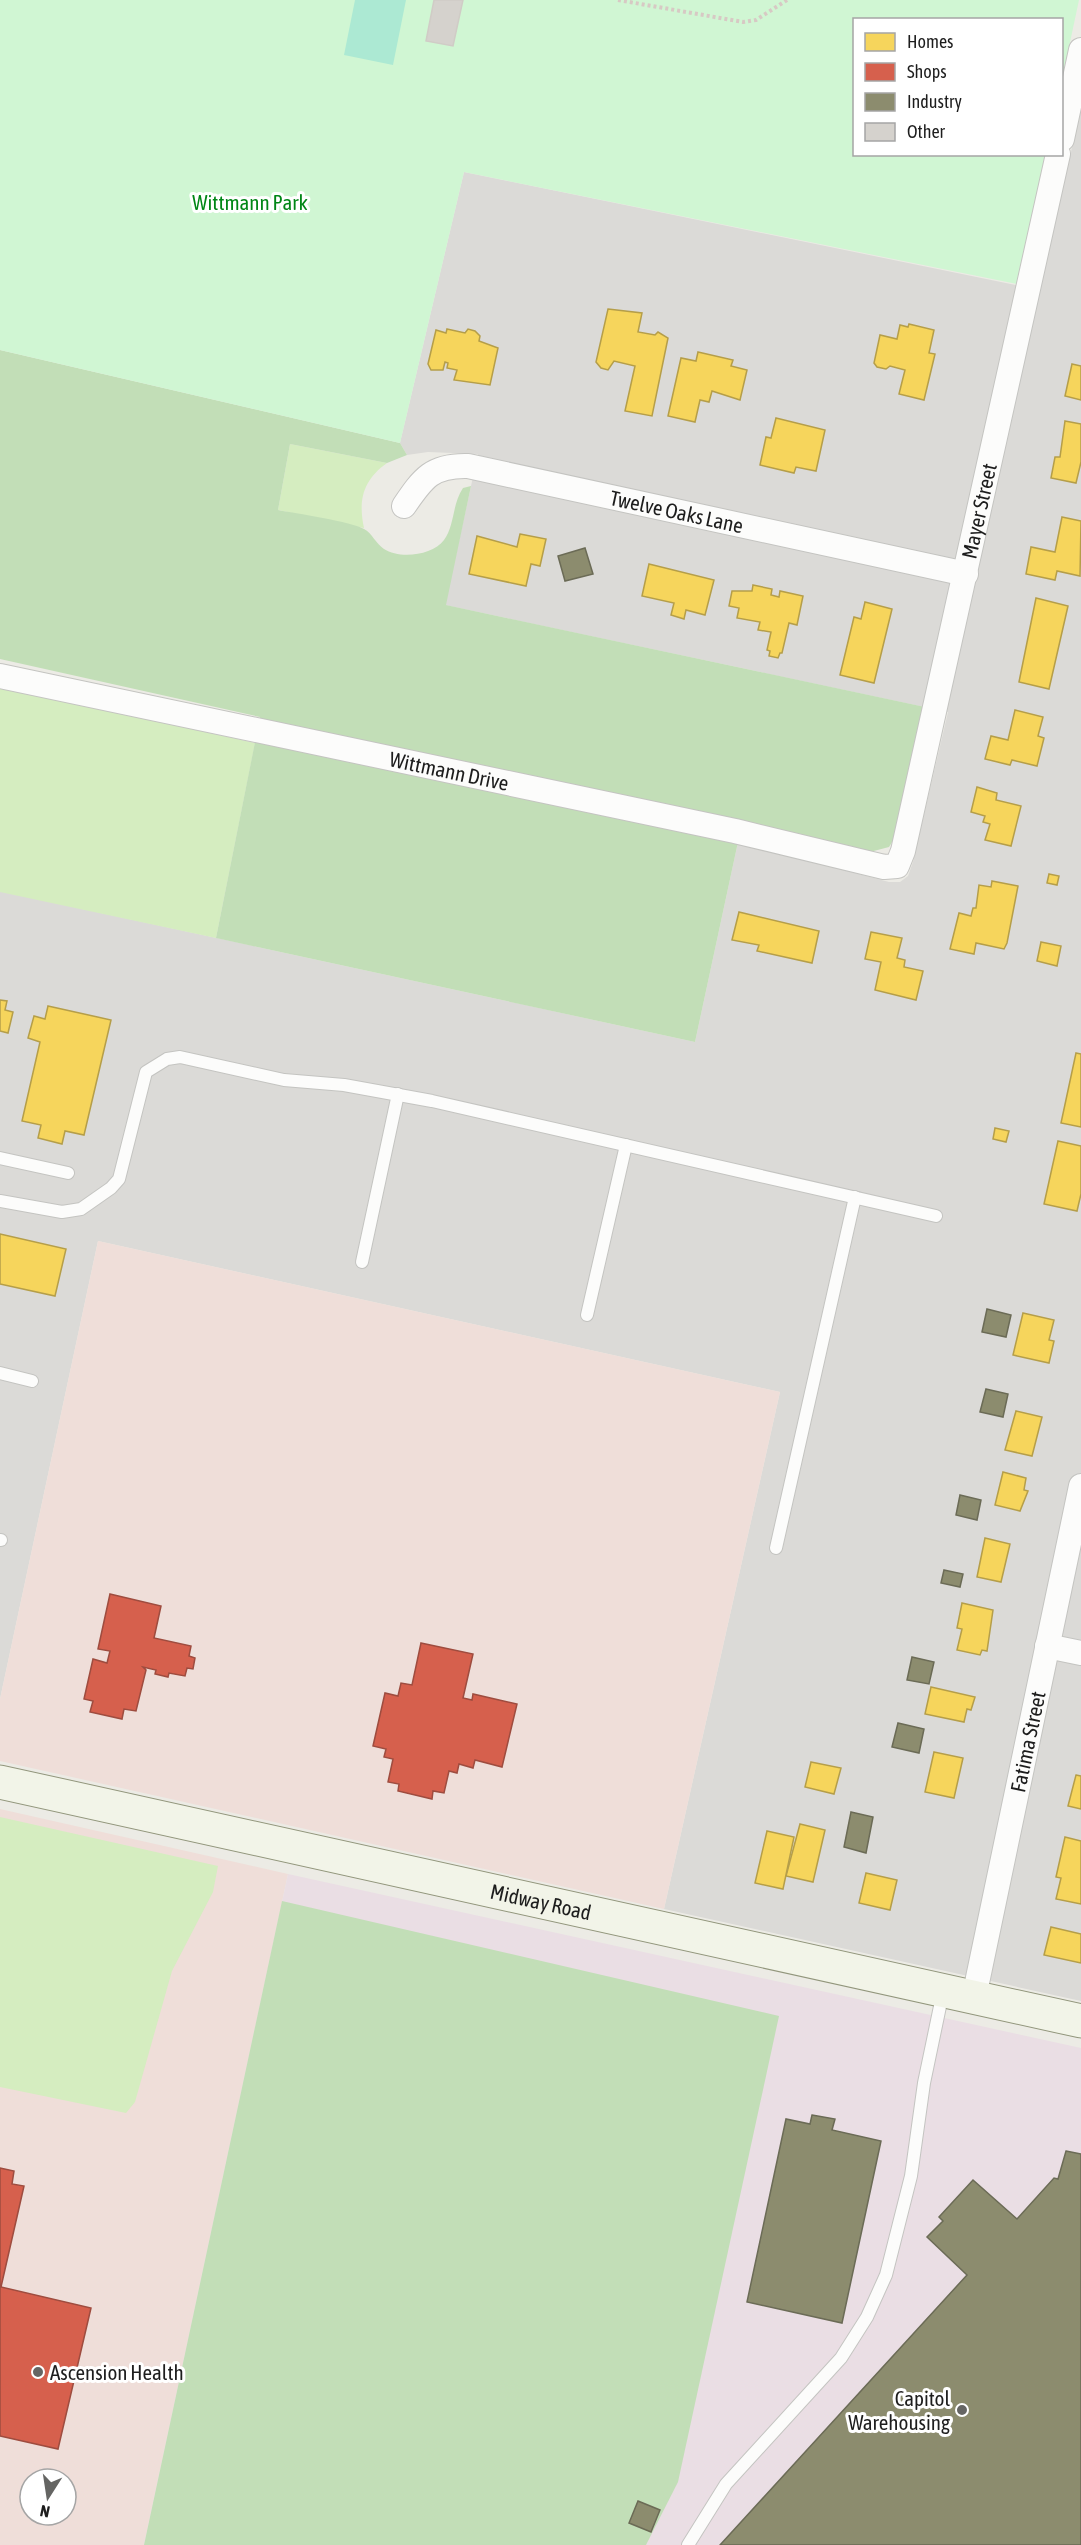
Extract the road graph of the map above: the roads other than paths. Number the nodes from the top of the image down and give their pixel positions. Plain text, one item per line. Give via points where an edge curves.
1 (1081, 50) edge
2 (1063, 134) edge
3 (1058, 156) edge
4 (404, 506) dead end
5 (966, 574) junction
6 (0, 676) edge
7 (897, 866) joint
8 (398, 1095) junction
9 (626, 1145) junction
10 (0, 1158) edge
11 (68, 1173) dead end
12 (855, 1197) junction
13 (0, 1201) edge
14 (936, 1216) dead end
15 (362, 1263) dead end
16 (587, 1315) dead end
17 (0, 1373) edge
18 (32, 1381) dead end
19 (1081, 1486) edge
20 (776, 1548) dead end
21 (1047, 1646) junction
22 (1081, 1653) edge
23 (0, 1782) edge
24 (959, 1994) junction
25 (1081, 2021) edge
26 (688, 2545) edge

1 - 2 street
3 - 5 street, Mayer Street
4 - 5 street, Twelve Oaks Lane via 420,482 434,471 449,465 468,466
5 - 7 street, Mayer Street
6 - 7 street, Wittmann Drive via 735,831 884,867
8 - 9 lane
8 - 13 lane via 284,1080 180,1057 167,1059 146,1072 119,1179 111,1188 81,1209 62,1212
8 - 15 lane
9 - 12 lane
9 - 16 lane
10 - 11 lane
12 - 14 lane
12 - 20 lane
17 - 18 lane
19 - 21 street, Fatima Street
21 - 22 street
21 - 24 street, Fatima Street
23 - 24 main road, Midway Road
24 - 25 main road, Midway Road
24 - 26 lane via 924,2083 911,2176 886,2275 867,2317 841,2358 726,2484

